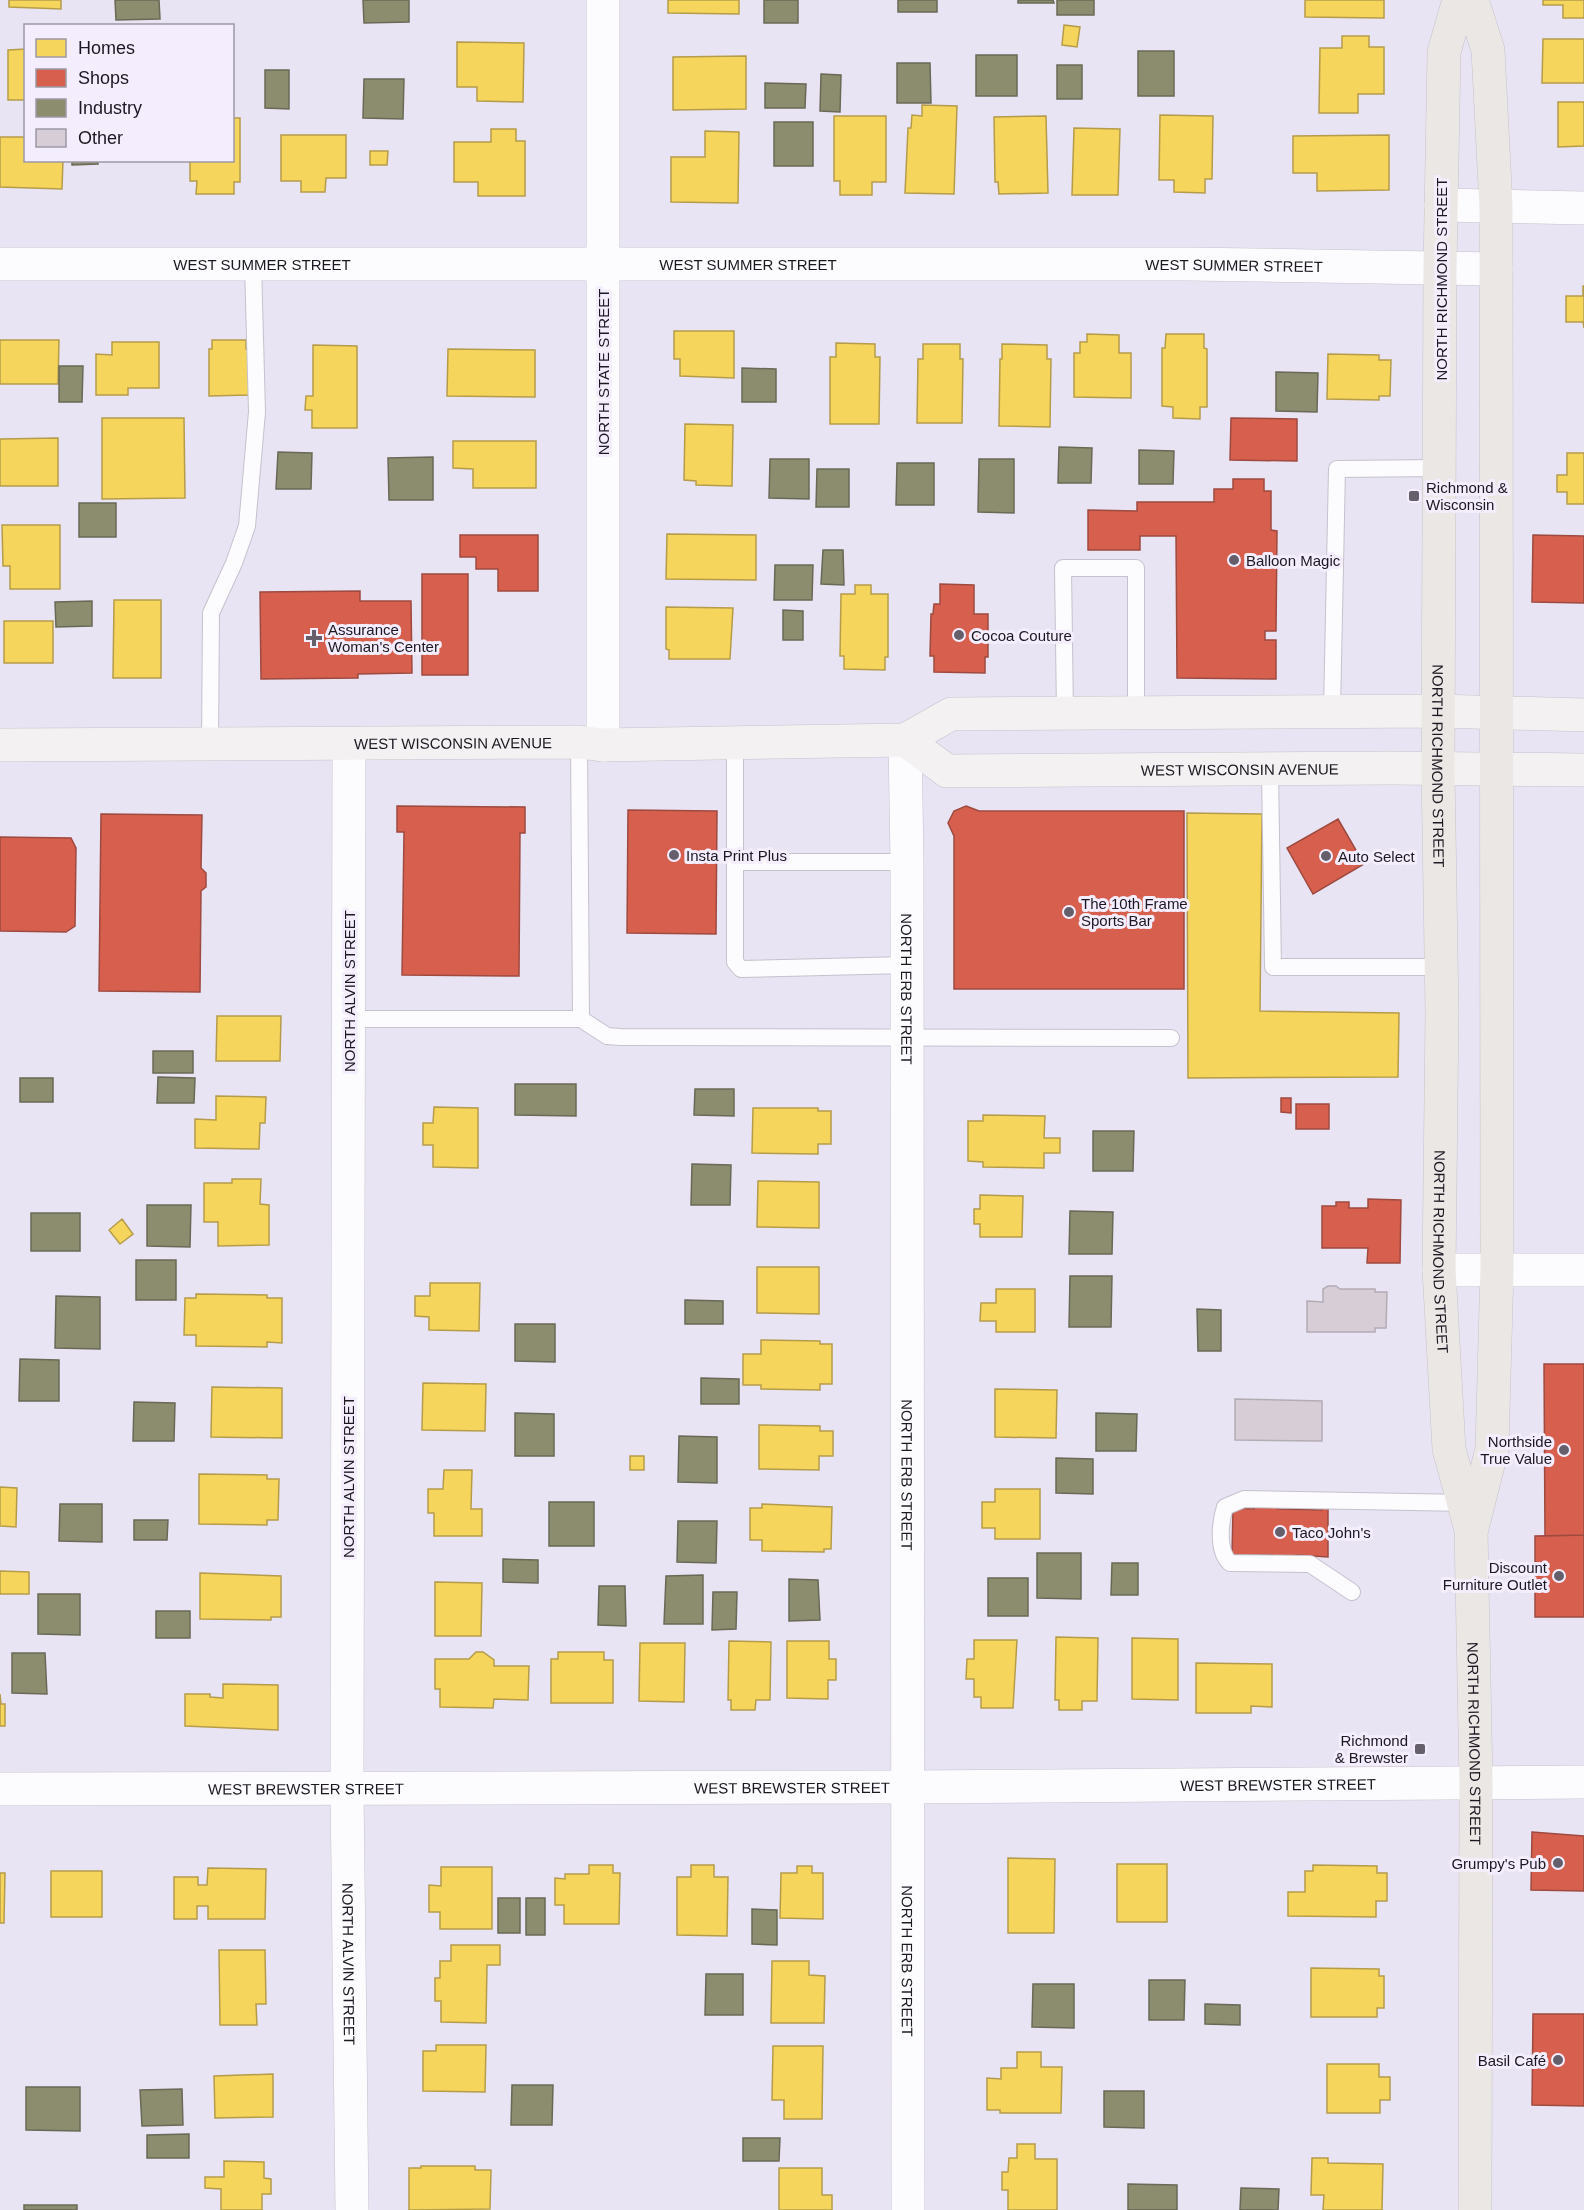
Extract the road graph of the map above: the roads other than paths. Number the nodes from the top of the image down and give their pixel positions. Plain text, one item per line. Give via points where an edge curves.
1 (603, 0) edge
2 (1459, 0) edge
3 (1472, 0) edge
4 (1441, 205) junction
5 (1496, 206) junction
6 (1584, 208) edge
7 (0, 264) edge
8 (253, 264) junction
9 (603, 266) junction
10 (1440, 268) junction
11 (1496, 268) junction
12 (1439, 468) junction
13 (1332, 711) junction
14 (1438, 711) junction
15 (1065, 713) junction
16 (1136, 713) junction
17 (1496, 713) junction
18 (1584, 715) edge
19 (905, 740) junction
20 (735, 741) junction
21 (591, 743) junction
22 (210, 744) junction
23 (349, 744) junction
24 (0, 745) edge
25 (1438, 768) junction
26 (1496, 768) junction
27 (1270, 770) junction
28 (1584, 770) edge
29 (735, 862) junction
30 (907, 862) junction
31 (907, 965) junction
32 (1441, 967) junction
33 (349, 1019) junction
34 (581, 1019) junction
35 (906, 1038) junction
36 (1171, 1038) dead end
37 (1497, 1269) junction
38 (1439, 1270) junction
39 (1584, 1270) edge
40 (1471, 1512) junction
41 (1352, 1592) dead end
42 (1476, 1782) junction
43 (1584, 1782) edge
44 (347, 1787) junction
45 (908, 1787) junction
46 (0, 1789) edge
47 (352, 2210) edge
48 (908, 2210) edge
49 (1475, 2210) edge

1 - 9 street, NORTH STATE STREET
2 - 4 main road, NORTH RICHMOND STREET via 1444,52
3 - 5 main road, NORTH RICHMOND STREET via 1488,50
4 - 5 street
4 - 10 main road, NORTH RICHMOND STREET
5 - 6 street
5 - 11 main road, NORTH RICHMOND STREET
7 - 8 street, WEST SUMMER STREET
8 - 9 street, WEST SUMMER STREET
8 - 22 lane via 257,412 247,525 211,613
9 - 10 street, WEST SUMMER STREET via 1188,264
9 - 21 street, NORTH STATE STREET
10 - 11 street, WEST SUMMER STREET
10 - 12 main road, NORTH RICHMOND STREET
11 - 17 main road, NORTH RICHMOND STREET
12 - 13 lane via 1337,469
12 - 14 main road, NORTH RICHMOND STREET
13 - 14 main road, WEST WISCONSIN AVENUE
13 - 16 main road, WEST WISCONSIN AVENUE
14 - 17 main road, WEST WISCONSIN AVENUE
14 - 25 main road, NORTH RICHMOND STREET
15 - 16 main road, WEST WISCONSIN AVENUE
15 - 16 lane via 1063,568 1136,568
15 - 19 main road, WEST WISCONSIN AVENUE via 951,714
17 - 18 main road, WEST WISCONSIN AVENUE
17 - 26 main road, NORTH RICHMOND STREET
19 - 20 main road, WEST WISCONSIN AVENUE
19 - 27 main road, WEST WISCONSIN AVENUE via 947,771
19 - 30 street, NORTH ERB STREET
20 - 21 main road, WEST WISCONSIN AVENUE
20 - 29 lane
21 - 23 main road, WEST WISCONSIN AVENUE
21 - 34 lane
22 - 23 main road, WEST WISCONSIN AVENUE
22 - 24 main road, WEST WISCONSIN AVENUE
23 - 33 street, NORTH ALVIN STREET
25 - 26 main road, WEST WISCONSIN AVENUE
25 - 27 main road, WEST WISCONSIN AVENUE
25 - 32 main road, NORTH RICHMOND STREET
26 - 28 main road, WEST WISCONSIN AVENUE
26 - 37 main road, NORTH RICHMOND STREET
27 - 32 lane via 1274,967
29 - 30 lane
29 - 31 lane via 735,962 741,969
30 - 31 street, NORTH ERB STREET
31 - 35 street, NORTH ERB STREET
32 - 38 main road, NORTH RICHMOND STREET
33 - 34 lane
33 - 44 street, NORTH ALVIN STREET
34 - 35 lane via 607,1036
35 - 36 lane
35 - 45 street, NORTH ERB STREET
37 - 38 street
37 - 39 street
37 - 40 main road, NORTH RICHMOND STREET via 1492,1449
38 - 40 main road, NORTH RICHMOND STREET via 1449,1449
40 - 41 lane via 1244,1499 1225,1507 1222,1550 1230,1563 1310,1564
40 - 42 main road, NORTH RICHMOND STREET
42 - 43 street, WEST BREWSTER STREET
42 - 45 street, WEST BREWSTER STREET
42 - 49 main road, NORTH RICHMOND STREET
44 - 45 street, WEST BREWSTER STREET
44 - 46 street, WEST BREWSTER STREET
44 - 47 street, NORTH ALVIN STREET
45 - 48 street, NORTH ERB STREET

